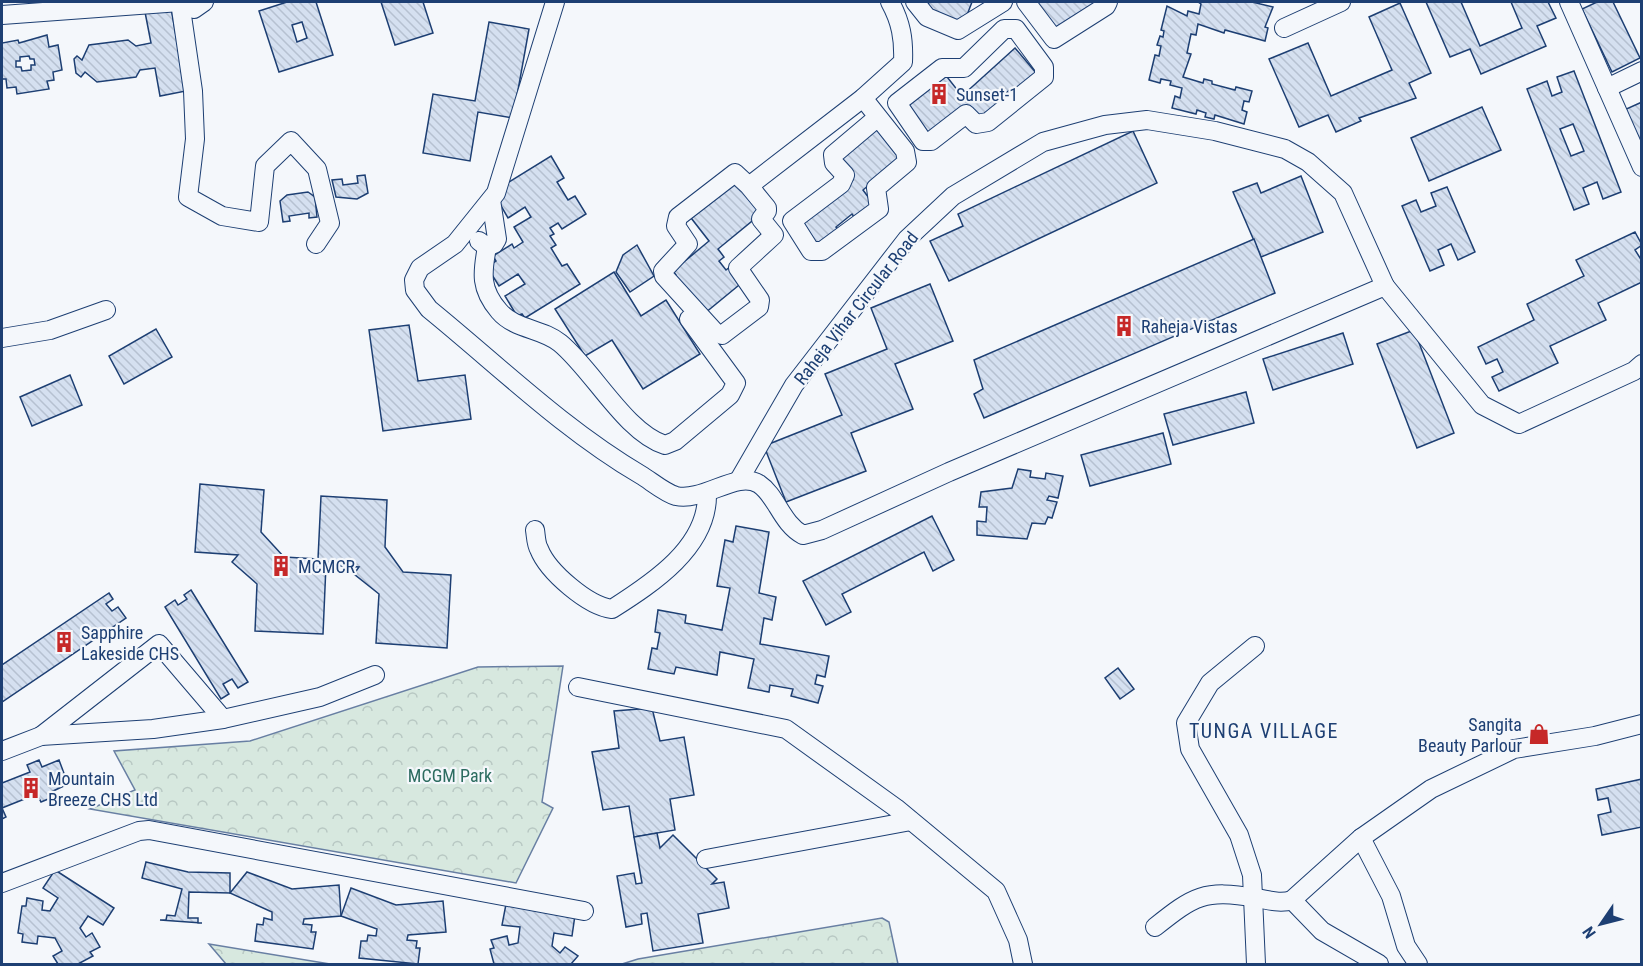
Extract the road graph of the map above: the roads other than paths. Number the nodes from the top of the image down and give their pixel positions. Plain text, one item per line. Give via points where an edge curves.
1 (180, 2) edge
2 (204, 2) edge
3 (555, 2) edge
4 (890, 2) edge
5 (915, 2) edge
6 (1003, 2) edge
7 (1026, 2) edge
8 (1108, 2) edge
9 (1569, 2) edge
10 (1330, 4) edge
11 (2, 15) edge
12 (1284, 28) dead end
13 (903, 62) junction
14 (1641, 71) edge
15 (919, 86) junction
16 (1607, 88) junction
17 (863, 98) junction
18 (878, 117) junction
19 (1641, 167) edge
20 (749, 186) junction
21 (491, 200) junction
22 (469, 228) junction
23 (316, 244) dead end
24 (487, 247) junction
25 (1385, 286) junction
26 (106, 310) dead end
27 (688, 318) dead end
28 (2, 338) edge
29 (1639, 373) edge
30 (739, 480) junction
31 (707, 494) junction
32 (535, 530) dead end
33 (1255, 646) dead end
34 (375, 675) dead end
35 (578, 687) dead end
36 (223, 718) junction
37 (1641, 724) edge
38 (41, 736) junction
39 (2, 751) edge
40 (911, 821) junction
41 (1360, 838) junction
42 (706, 859) dead end
43 (2, 883) edge
44 (1252, 897) junction
45 (1292, 900) junction
46 (584, 911) dead end
47 (1155, 927) dead end
48 (1023, 964) edge
49 (1256, 964) edge
50 (1379, 964) edge
51 (1418, 964) edge

1 - 2 street via 194,9
1 - 11 street
1 - 23 street via 195,129 188,197 222,216 259,222 265,166 291,141 317,169 328,212 330,223
3 - 21 street
4 - 13 street via 904,40
5 - 6 street via 927,17 958,30
7 - 8 street via 1054,39
9 - 16 street
10 - 12 street
13 - 15 street
13 - 17 street
14 - 16 street
15 - 15 street via 942,68 964,68 1004,29 1016,29 1044,67 1044,77 988,122 976,124 966,114 927,143 897,103
16 - 19 street
17 - 18 street
17 - 20 street
18 - 18 street via 905,151 907,162 876,188 879,209 822,251 812,251 792,221 841,184 845,175 834,163 833,155
20 - 20 street via 735,173 678,218 676,226 688,244 663,271 700,316 722,335 759,307 760,300 738,268 774,235 761,219 767,208
21 - 22 street
21 - 24 street via 497,239
22 - 24 street
22 - 31 street via 455,244 420,268 414,280 415,290 429,309 535,399 626,466 676,496
24 - 27 street via 482,277 498,310 515,323 560,343 645,435 664,445 675,441 730,395 736,383
25 - 29 street, Raheja Vihar Circular Road via 1482,405 1519,424
25 - 30 street via 822,530 803,535 792,529 761,485
25 - 30 street, Raheja Vihar Circular Road via 1342,193 1308,162 1285,149 1215,131 1147,120 1105,125 1043,142 953,195 907,239 794,385
26 - 28 street via 50,330
30 - 31 street
31 - 32 street via 704,522 678,560 612,609 591,602 556,572 538,549
33 - 44 street via 1210,683 1186,723 1190,749 1239,836 1252,875
34 - 36 street via 320,697
35 - 40 street via 786,729
36 - 38 street via 153,729
36 - 38 street via 159,644
37 - 41 street via 1514,749 1431,789
38 - 39 street
40 - 42 street
40 - 48 street via 996,891 1018,940
41 - 45 street
41 - 51 street via 1390,896 1406,946
43 - 46 street via 139,831 156,830
44 - 45 street via 1284,903
44 - 47 street via 1208,895 1190,900
44 - 49 street
45 - 50 street via 1322,931

